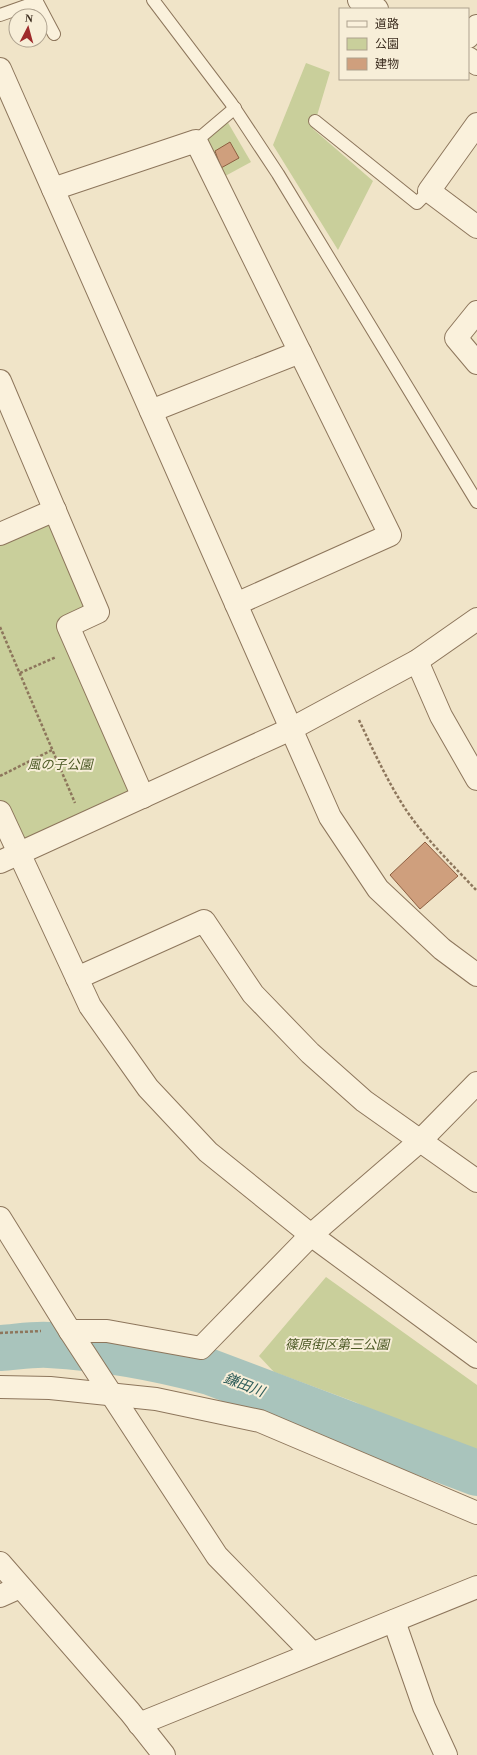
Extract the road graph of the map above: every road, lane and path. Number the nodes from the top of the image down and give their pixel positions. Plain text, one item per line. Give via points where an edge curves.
1 (153, 0) edge
2 (359, 0) edge
3 (37, 1) edge
4 (375, 8) edge
5 (0, 15) edge
6 (477, 26) edge
7 (54, 34) dead end
8 (469, 36) edge
9 (0, 69) edge
10 (235, 108) junction
11 (315, 121) dead end
12 (477, 124) edge
13 (196, 141) junction
14 (53, 189) junction
15 (429, 191) junction
16 (477, 227) edge
17 (477, 312) edge
18 (300, 352) junction
19 (477, 363) edge
20 (0, 381) edge
21 (151, 412) junction
22 (477, 502) edge
23 (55, 510) junction
24 (0, 534) edge
25 (236, 604) junction
26 (477, 619) edge
27 (0, 626) edge
28 (78, 647) junction
29 (417, 661) junction
30 (20, 673) junction
31 (349, 698) junction
32 (291, 729) junction
33 (52, 750) junction
34 (0, 776) edge
35 (477, 779) edge
36 (143, 797) junction
37 (0, 812) edge
38 (84, 824) junction
39 (9, 858) edge
40 (477, 891) edge
41 (477, 975) edge
42 (77, 978) junction
43 (477, 1083) edge
44 (421, 1140) junction
45 (477, 1181) edge
46 (0, 1218) edge
47 (311, 1235) junction
48 (70, 1331) junction
49 (0, 1333) edge
50 (477, 1357) edge
51 (0, 1387) edge
52 (111, 1393) junction
53 (477, 1513) edge
54 (0, 1563) edge
55 (20, 1587) junction
56 (477, 1587) edge
57 (0, 1596) edge
58 (394, 1620) junction
59 (312, 1653) junction
60 (139, 1724) junction
61 (164, 1755) edge
62 (446, 1755) edge

1 - 10 lane
2 - 4 street
3 - 5 lane
3 - 7 lane
6 - 8 street
9 - 14 street
10 - 13 lane
10 - 22 lane
11 - 15 lane via 417,203
12 - 15 street
13 - 14 street
13 - 18 street
14 - 21 street
15 - 16 street
17 - 19 street via 456,338
18 - 21 street
18 - 25 street via 390,535
20 - 23 street
21 - 25 street
23 - 24 street
23 - 28 street via 98,612 68,626
25 - 32 street
26 - 29 street
27 - 30 path
28 - 30 path
28 - 36 street
29 - 31 street
29 - 35 street via 441,716
30 - 33 path
31 - 32 street
31 - 40 path via 401,803 430,840
32 - 36 street
32 - 41 street via 330,817 378,888 442,949
33 - 34 path
33 - 38 path
36 - 38 street
37 - 39 street
38 - 39 street
39 - 42 street
42 - 44 street via 204,921 253,994 310,1053 364,1101
42 - 47 street via 90,1006 148,1088 208,1152
43 - 44 street
44 - 45 street
44 - 47 street
46 - 48 street
47 - 48 street via 201,1348 107,1331
47 - 50 street
48 - 49 path
48 - 52 street
51 - 52 street
52 - 53 street via 156,1399 260,1421
52 - 59 street via 217,1556
54 - 55 street
55 - 57 street
55 - 60 street
56 - 58 street
58 - 59 street
58 - 62 street via 424,1707
59 - 60 street
60 - 61 street

